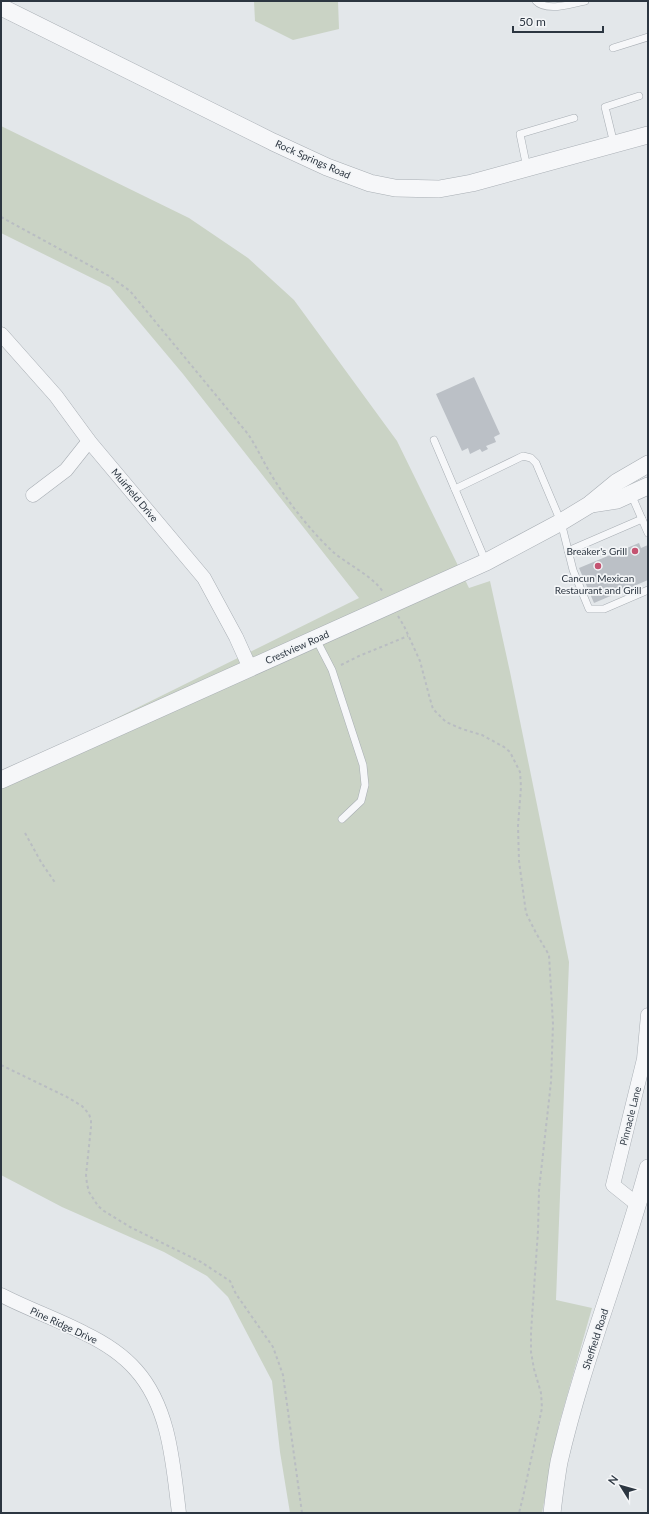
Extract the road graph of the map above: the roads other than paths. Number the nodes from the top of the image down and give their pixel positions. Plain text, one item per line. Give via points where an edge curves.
1 (536, 1) edge
2 (585, 1) edge
3 (1, 7) edge
4 (648, 36) edge
5 (613, 48) dead end
6 (639, 96) dead end
7 (574, 118) dead end
8 (648, 135) edge
9 (614, 144) junction
10 (527, 168) junction
11 (1, 334) edge
12 (434, 440) dead end
13 (89, 441) junction
14 (648, 464) edge
15 (648, 486) edge
16 (455, 489) junction
17 (631, 494) junction
18 (33, 495) dead end
19 (589, 505) junction
20 (642, 519) junction
21 (561, 522) junction
22 (648, 532) edge
23 (568, 551) junction
24 (486, 562) junction
25 (648, 590) edge
26 (316, 639) junction
27 (250, 668) junction
28 (1, 780) edge
29 (342, 820) dead end
30 (648, 1015) edge
31 (648, 1168) edge
32 (638, 1205) junction
33 (1, 1295) edge
34 (179, 1513) edge
35 (552, 1513) edge

1 - 2 lane via 549,7
3 - 10 street, Rock Springs Road via 273,142 365,181 395,188 439,188 472,183
4 - 5 lane
6 - 9 lane via 605,107
7 - 10 lane via 520,134
8 - 9 street, Rock Springs Road
9 - 10 street, Rock Springs Road
11 - 13 street, Muirfield Drive via 56,396
12 - 16 lane
13 - 18 street via 66,470
13 - 27 street, Muirfield Drive via 204,578
14 - 19 street, Crestview Road via 616,482
15 - 17 street, Crestview Road
16 - 21 lane via 523,456 531,458 536,463
16 - 24 lane
17 - 19 street, Crestview Road via 617,500
17 - 20 lane
19 - 21 street, Crestview Road
20 - 22 lane
20 - 23 lane
21 - 23 lane
21 - 24 street, Crestview Road
23 - 25 lane via 589,609 604,609
24 - 26 street, Crestview Road
26 - 27 street, Crestview Road
26 - 29 lane via 332,670 363,765 364,785 361,801
27 - 28 street, Crestview Road
30 - 32 street, Pinnacle Lane via 644,1059 613,1185
31 - 32 street, Sheffield Road
32 - 35 street, Sheffield Road via 568,1426
33 - 34 street, Pine Ridge Drive via 103,1343 120,1354 136,1370 152,1391 163,1421 171,1450

